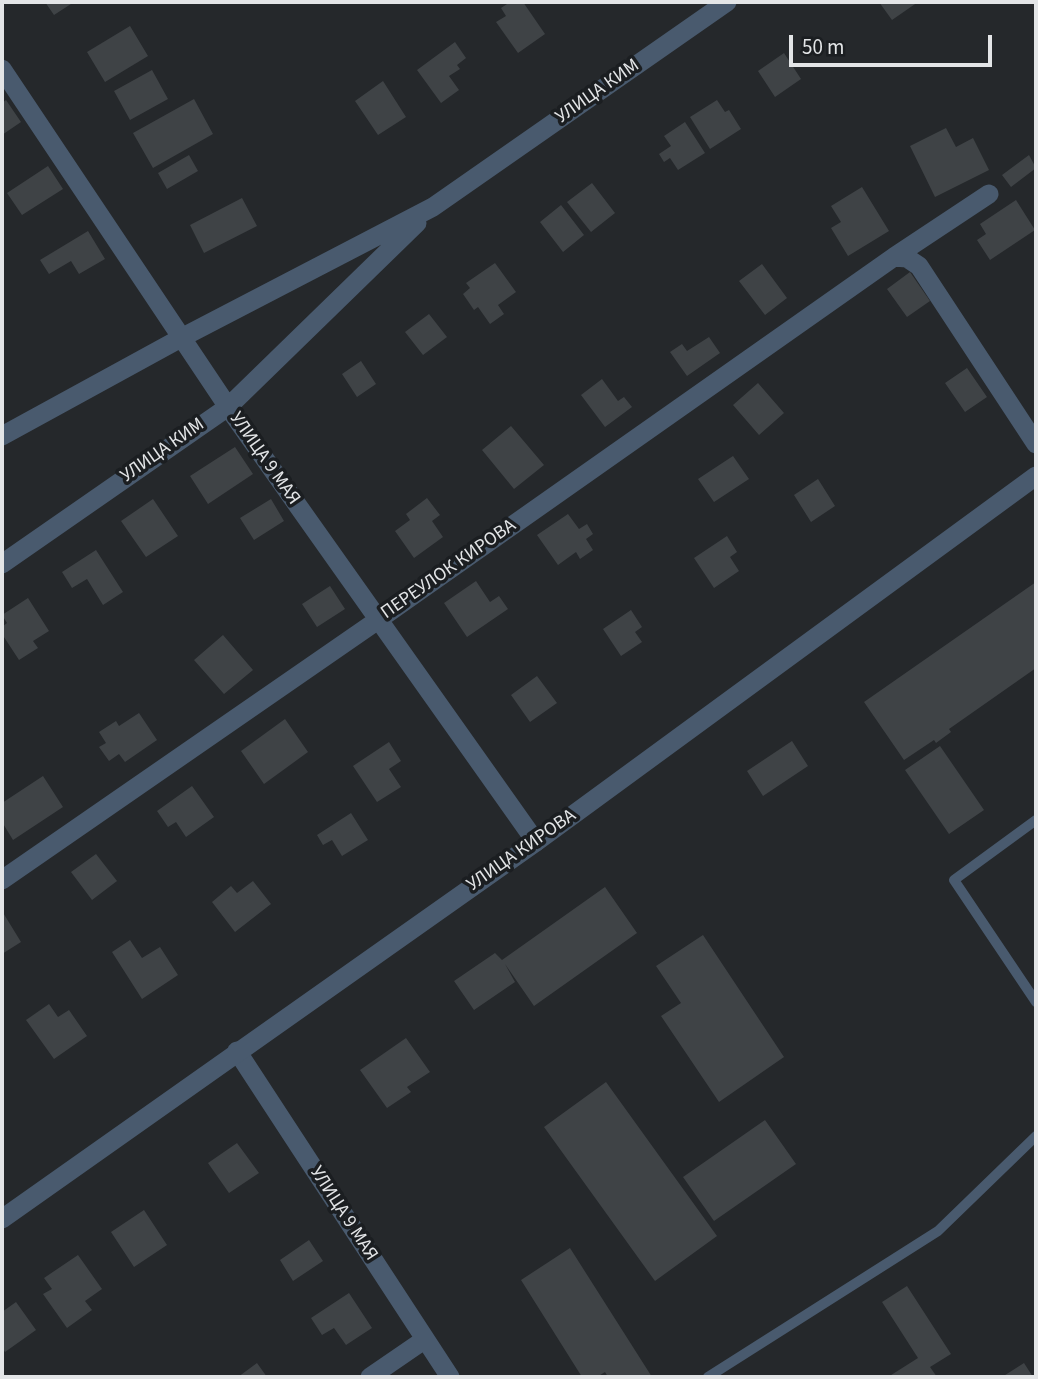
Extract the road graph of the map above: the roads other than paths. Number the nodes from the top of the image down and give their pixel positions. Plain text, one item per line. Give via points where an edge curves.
1 (727, 2) edge
2 (2, 69) edge
3 (989, 194) dead end
4 (433, 207) junction
5 (894, 257) junction
6 (181, 338) junction
7 (228, 407) junction
8 (2, 436) edge
9 (1036, 444) edge
10 (1034, 482) edge
11 (2, 564) edge
12 (378, 620) junction
13 (1036, 820) edge
14 (536, 842) junction
15 (2, 880) edge
16 (1036, 1002) edge
17 (237, 1051) junction
18 (1036, 1136) edge
19 (2, 1219) edge
20 (424, 1340) junction
21 (370, 1377) edge
22 (450, 1377) edge
23 (709, 1377) edge

1 - 4 street, УЛИЦА КИМ
2 - 6 street, УЛИЦА 9 МАЯ
3 - 5 street, ПЕРЕУЛОК КИРОВА
4 - 6 street, УЛИЦА КИМ
4 - 7 street, УЛИЦА КИМ
5 - 9 street via 919,266
5 - 12 street, ПЕРЕУЛОК КИРОВА
6 - 7 street, УЛИЦА 9 МАЯ
6 - 8 street, УЛИЦА КИМ
7 - 11 street, УЛИЦА КИМ
7 - 12 street, УЛИЦА 9 МАЯ
10 - 14 street, УЛИЦА КИРОВА
12 - 14 street, УЛИЦА 9 МАЯ
12 - 15 street, ПЕРЕУЛОК КИРОВА
13 - 16 lane via 954,880
14 - 17 street, УЛИЦА КИРОВА
17 - 19 street, УЛИЦА КИРОВА
17 - 20 street, УЛИЦА 9 МАЯ
18 - 23 lane via 937,1231
20 - 21 street
20 - 22 street, УЛИЦА 9 МАЯ

